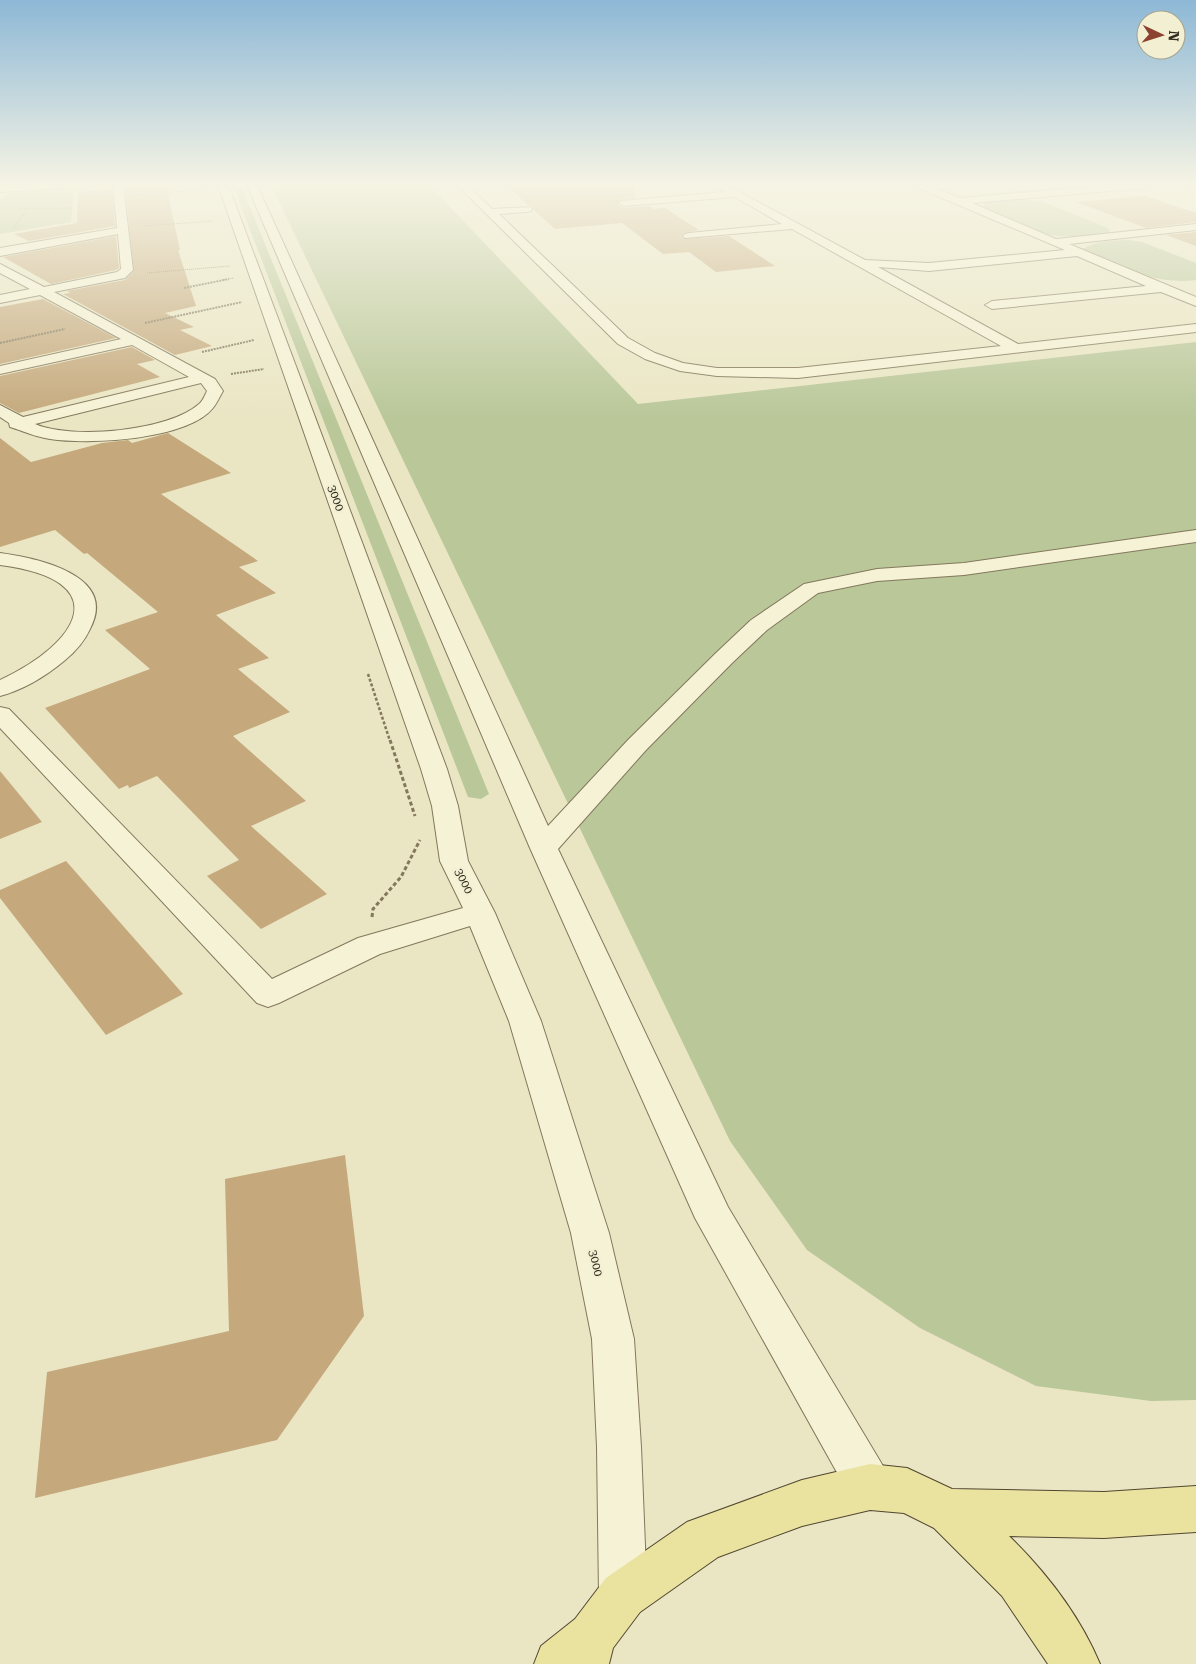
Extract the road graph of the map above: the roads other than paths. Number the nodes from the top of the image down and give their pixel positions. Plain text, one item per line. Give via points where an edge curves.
1 (126, 263) edge
2 (244, 263) edge
3 (286, 263) edge
4 (542, 263) edge
5 (860, 263) joint
6 (975, 263) edge
7 (1101, 263) edge
8 (0, 268) edge
9 (1188, 284) dead end
10 (1162, 288) junction
11 (44, 290) junction
12 (0, 299) edge
13 (1196, 302) edge
14 (992, 305) dead end
15 (1196, 328) edge
16 (135, 340) junction
17 (1016, 348) junction
18 (0, 370) edge
19 (203, 378) junction
20 (0, 410) edge
21 (20, 423) junction
22 (0, 428) edge
23 (1196, 536) edge
24 (0, 559) edge
25 (0, 689) edge
26 (0, 714) edge
27 (544, 848) junction
28 (480, 913) junction
29 (870, 1487) junction
30 (1196, 1509) edge
31 (950, 1512) junction
32 (623, 1595) junction
33 (578, 1655) edge
34 (1075, 1664) edge

1 - 11 street via 127,270 121,275
2 - 28 street, 3000 via 434,769 445,806 454,861
3 - 27 street
4 - 17 street via 623,341 680,367 717,372 798,374
5 - 6 street via 929,267
5 - 17 street
7 - 10 street
8 - 11 street
9 - 10 street
10 - 13 street
10 - 14 street
11 - 12 street
11 - 16 street
15 - 17 street
16 - 18 street
16 - 19 street
19 - 21 street
19 - 21 street via 215,392 211,402 185,419 158,428 76,437 42,433
20 - 21 street
21 - 22 street
23 - 27 street via 964,569 877,575 811,588 759,625 724,658 637,745
24 - 25 street via 28,563 72,581 80,590 85,611 79,629 64,648 31,674
26 - 28 street via 268,995 369,946
27 - 29 street via 714,1218
28 - 32 street, 3000 via 525,1021 590,1233 613,1338
29 - 31 main road via 907,1491
29 - 32 main road via 802,1503 704,1539
30 - 31 main road via 1078,1514
31 - 34 main road via 1019,1579
32 - 33 main road

